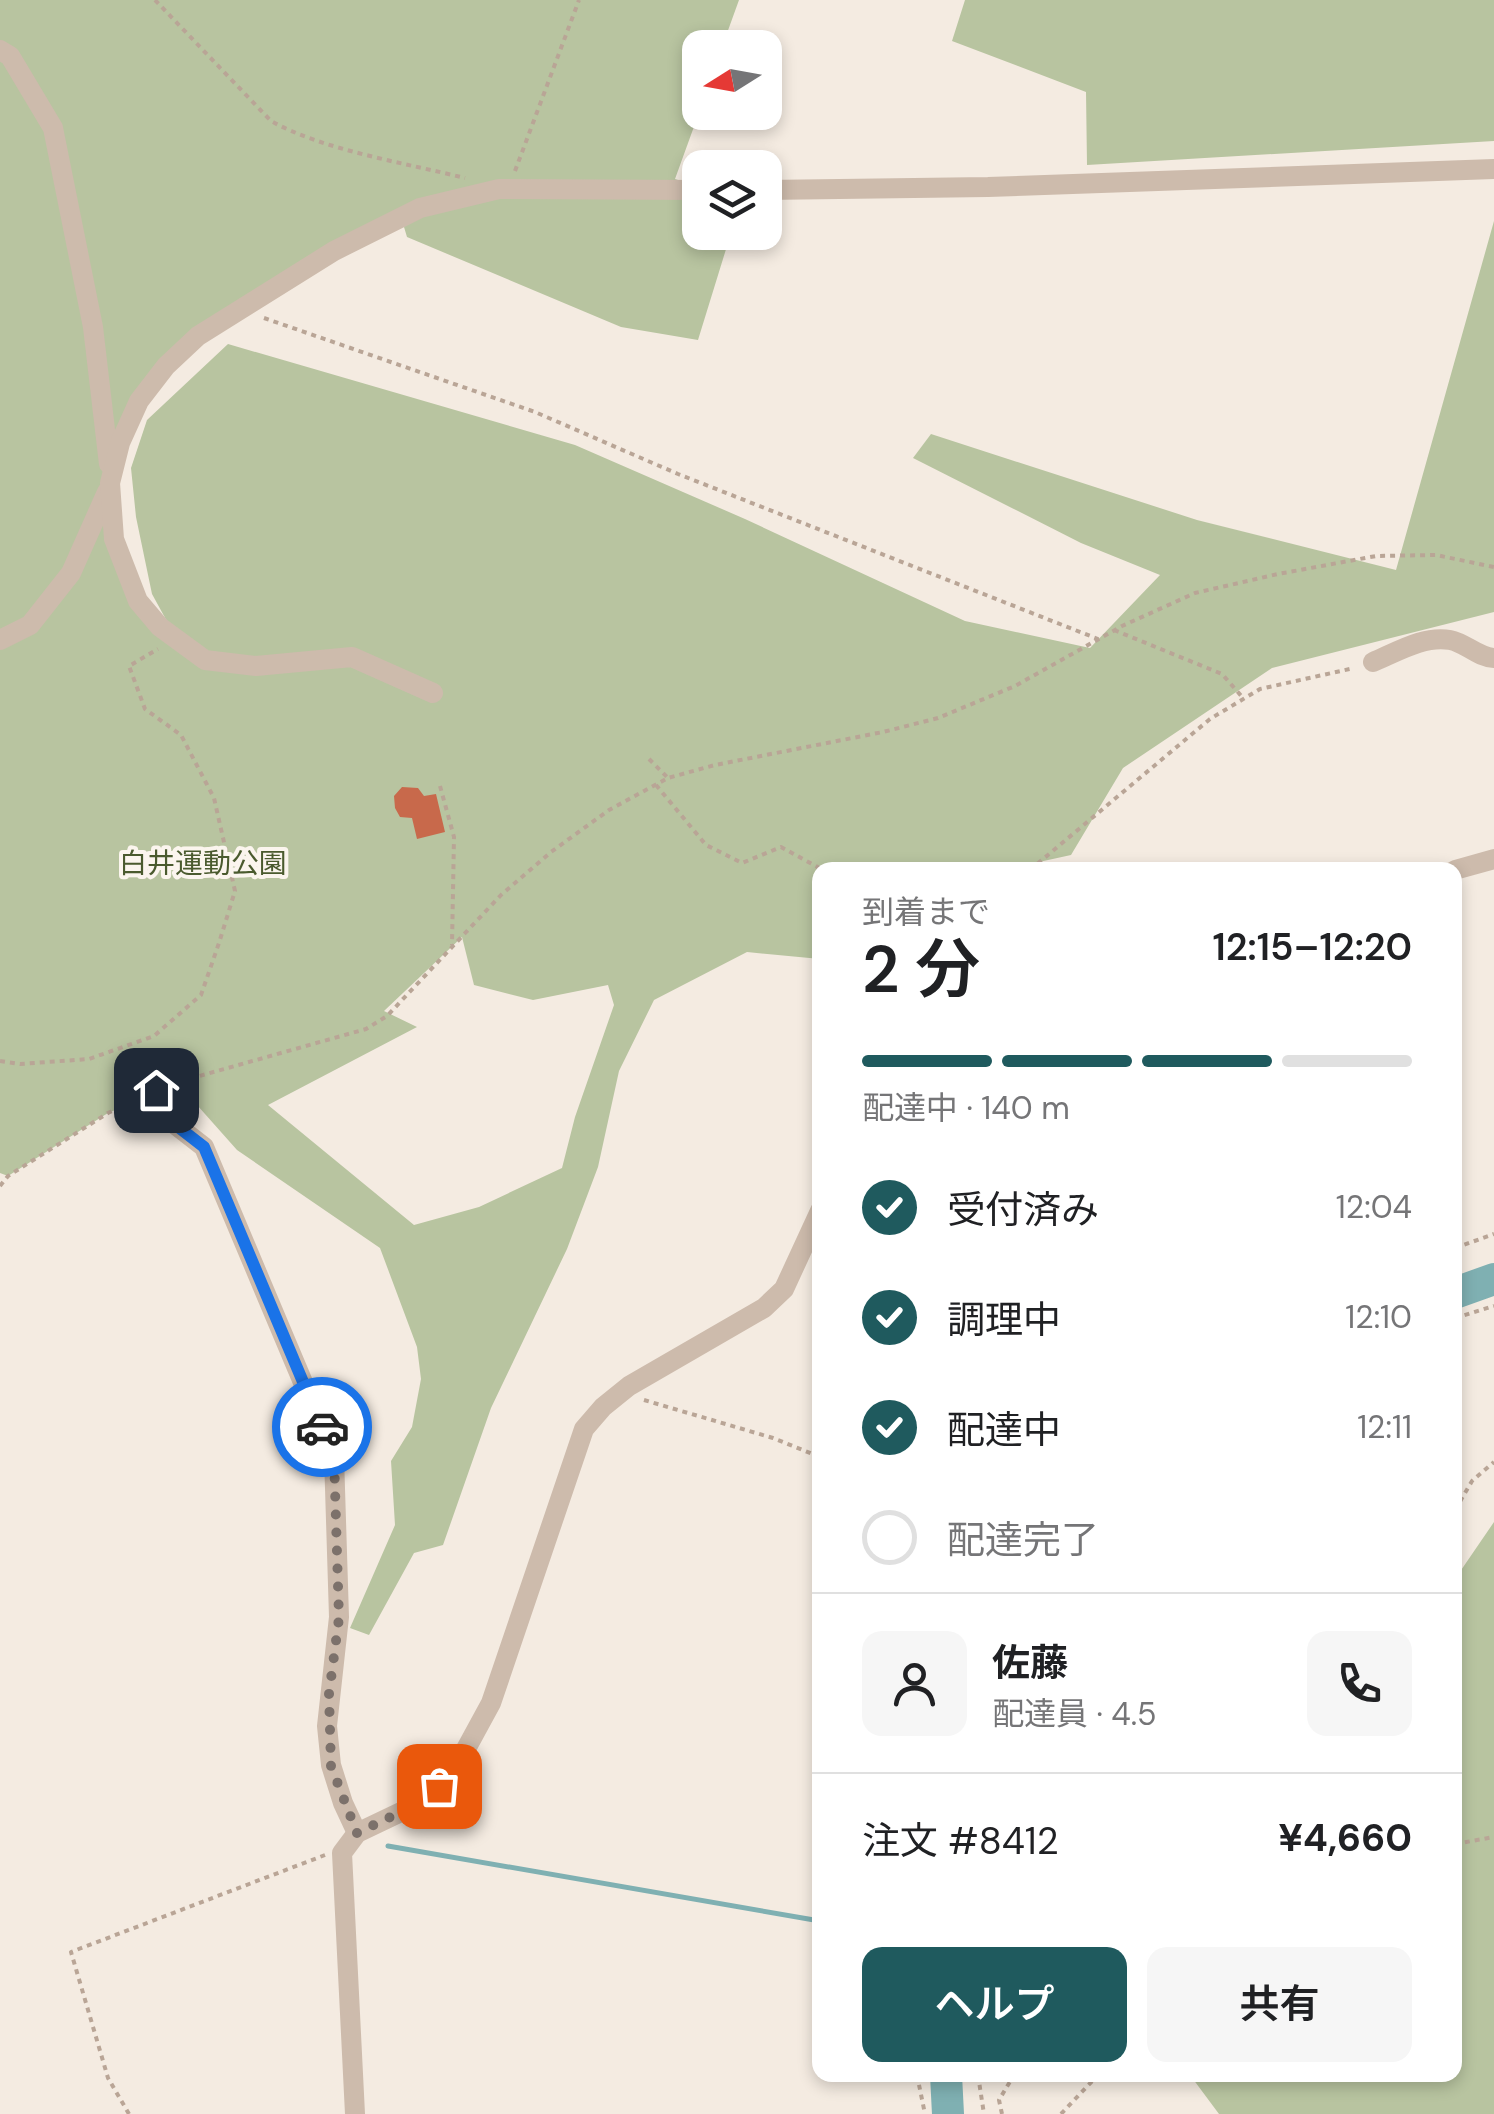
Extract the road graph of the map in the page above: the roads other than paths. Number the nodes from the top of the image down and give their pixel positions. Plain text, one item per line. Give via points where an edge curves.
1 (0, 50) edge
2 (1494, 169) edge
3 (682, 190) edge
4 (782, 190) edge
5 (110, 483) junction
6 (0, 640) edge
7 (1494, 658) edge
8 (1373, 662) road end
9 (432, 693) dead end
10 (1494, 860) edge
11 (1462, 868) edge
12 (156, 1090) road end
13 (812, 1229) edge
14 (357, 1833) junction
15 (355, 2114) edge

1 - 5 street via 53,128 93,328
2 - 4 street
3 - 5 street via 508,189 420,208 382,225 198,336 166,366 120,442
5 - 6 street via 71,573 30,625
5 - 9 street via 114,539 138,601 205,660 256,666 352,657
7 - 8 street via 1450,640
10 - 11 street
12 - 14 street via 168,1119 204,1147 334,1456 339,1618 328,1726 331,1766
13 - 14 street via 784,1290 764,1308 630,1386 584,1429 491,1703 470,1746 424,1801
14 - 15 street via 342,1853

